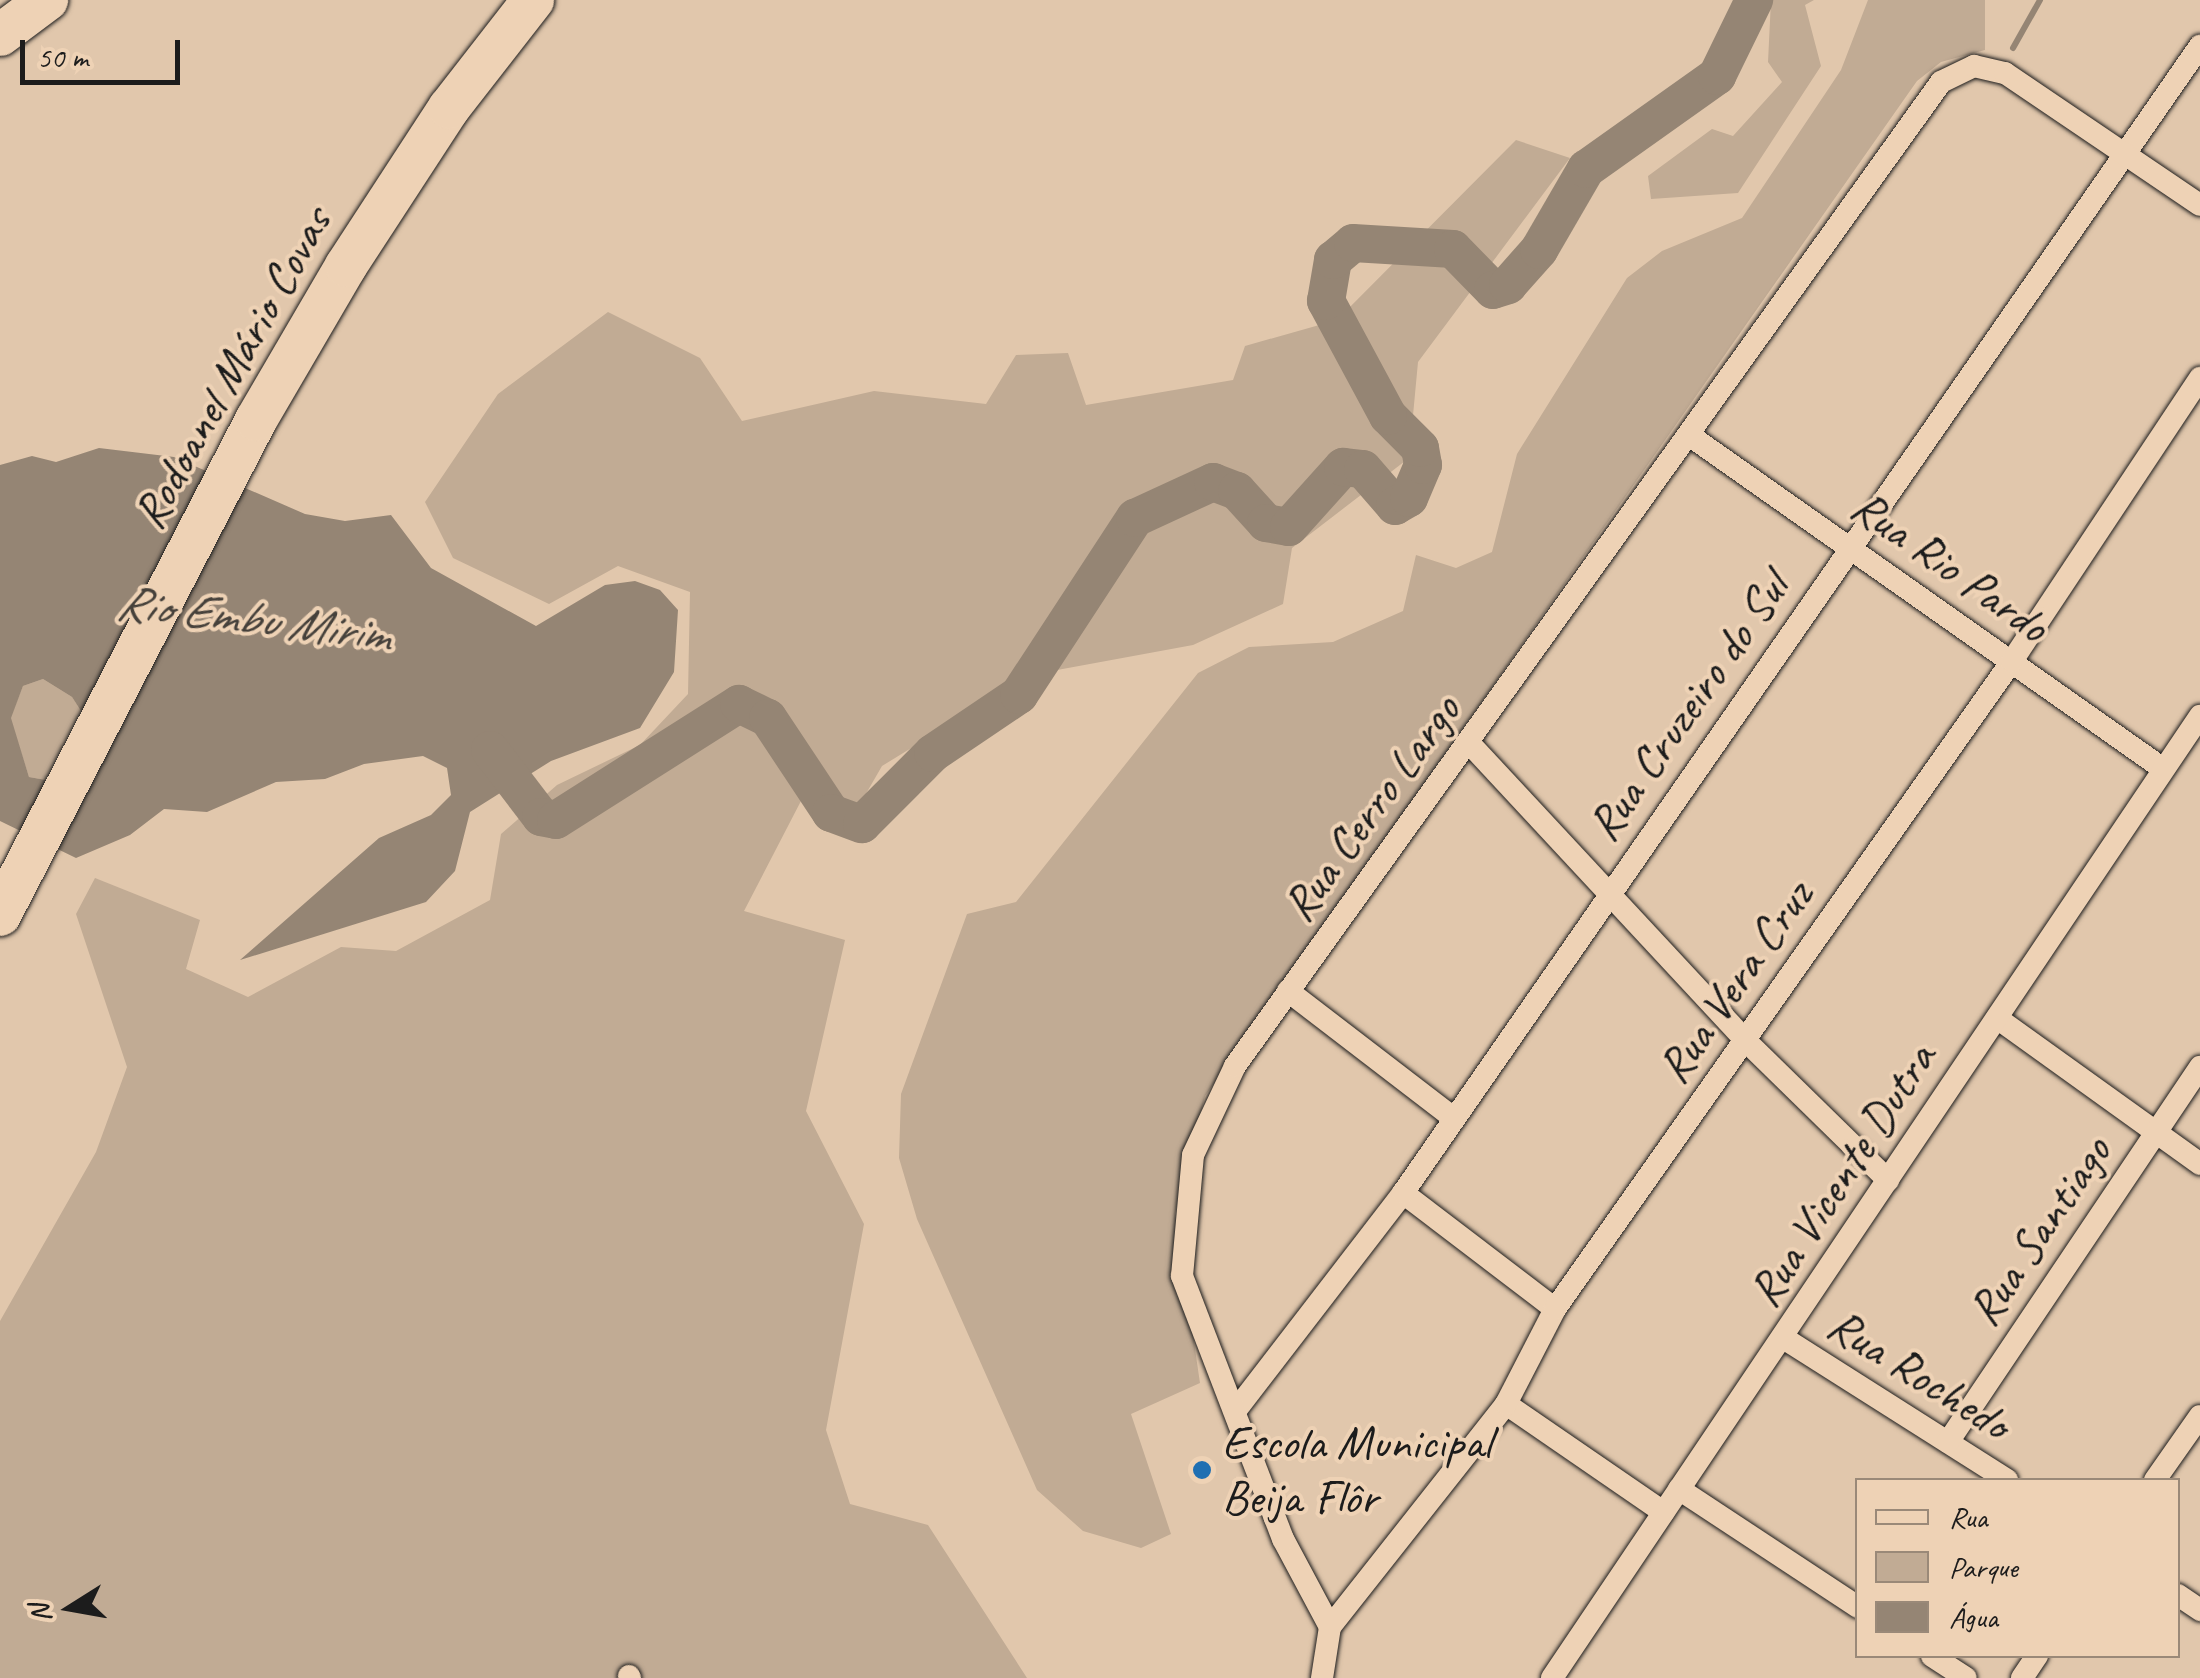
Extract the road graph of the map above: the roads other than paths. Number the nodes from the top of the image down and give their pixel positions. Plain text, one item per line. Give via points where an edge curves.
1 (47, 0) edge
2 (534, 0) edge
3 (0, 35) edge
4 (2200, 46) edge
5 (2124, 151) junction
6 (2200, 204) edge
7 (2200, 378) edge
8 (1689, 436) junction
9 (1852, 550) junction
10 (2012, 661) junction
11 (2200, 716) edge
12 (1472, 746) junction
13 (2162, 768) junction
14 (1608, 895) junction
15 (0, 914) edge
16 (1288, 991) junction
17 (1997, 1018) junction
18 (1746, 1041) junction
19 (2200, 1067) edge
20 (1451, 1116) junction
21 (2156, 1132) junction
22 (2200, 1164) edge
23 (1888, 1180) junction
24 (1403, 1193) junction
25 (1555, 1309) junction
26 (1786, 1339) junction
27 (1506, 1404) junction
28 (1236, 1410) junction
29 (2200, 1416) edge
30 (1948, 1442) junction
31 (2005, 1478) edge
32 (2156, 1478) edge
33 (1679, 1489) junction
34 (1664, 1512) junction
35 (1855, 1605) edge
36 (1330, 1626) junction
37 (1935, 1658) edge
38 (1322, 1678) edge
39 (1552, 1678) edge
40 (1966, 1678) edge

1 - 3 highway
2 - 15 highway, Rodoanel Mário Covas via 448,108 256,420
4 - 5 street, Rua Cruzeiro do Sul
5 - 6 street
5 - 8 street, Rua Cerro Largo via 2005,73 1956,70 1918,111
5 - 9 street, Rua Cruzeiro do Sul
7 - 10 street, Rua Vera Cruz
8 - 9 street, Rua Rio Pardo
8 - 12 street, Rua Cerro Largo
9 - 10 street, Rua Rio Pardo
9 - 14 street, Rua Cruzeiro do Sul
10 - 13 street, Rua Rio Pardo
10 - 18 street, Rua Vera Cruz
11 - 13 street, Rua Vicente Dutra
12 - 14 street
12 - 16 street, Rua Cerro Largo
13 - 17 street, Rua Vicente Dutra
14 - 18 street
14 - 20 street, Rua Cruzeiro do Sul
16 - 20 street
16 - 28 street, Rua Cerro Largo via 1210,1108 1182,1222 1182,1276
17 - 21 street
17 - 23 street, Rua Vicente Dutra
18 - 23 street
18 - 25 street, Rua Vera Cruz
19 - 21 street, Rua Santiago
20 - 24 street, Rua Cruzeiro do Sul
21 - 22 street
21 - 30 street, Rua Santiago
23 - 26 street, Rua Vicente Dutra
24 - 25 street
24 - 28 street, Rua Cruzeiro do Sul
25 - 27 street, Rua Vera Cruz
26 - 30 street, Rua Rochedo
26 - 33 street, Rua Vicente Dutra
27 - 34 street
27 - 36 street, Rua Vera Cruz
28 - 36 street, Rua Cerro Largo via 1282,1539
29 - 32 street
30 - 31 street, Rua Rochedo
33 - 34 street, Rua Vicente Dutra
33 - 35 street
34 - 39 street, Rua Vicente Dutra
36 - 38 street
37 - 40 street

